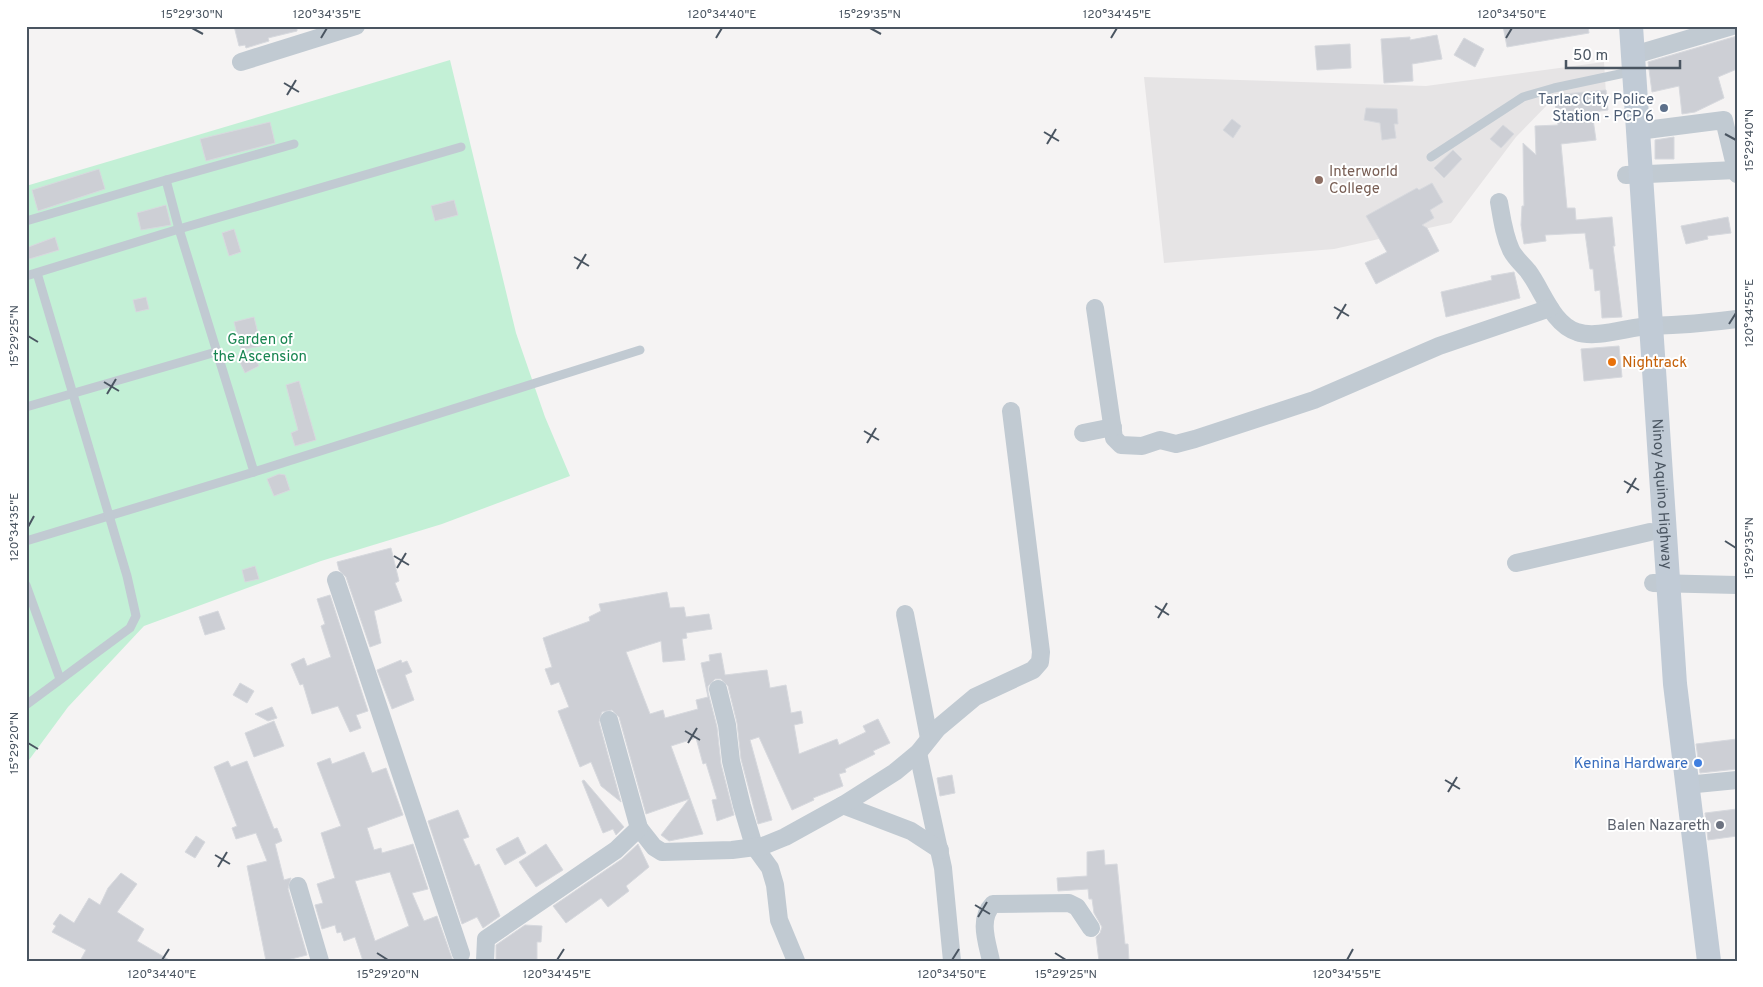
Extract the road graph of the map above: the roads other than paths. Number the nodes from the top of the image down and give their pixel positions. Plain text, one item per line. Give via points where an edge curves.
1 (356, 26) edge
2 (1616, 26) edge
3 (1632, 26) edge
4 (1732, 26) edge
5 (241, 62) dead end
6 (1629, 67) junction
7 (1638, 131) junction
8 (294, 144) dead end
9 (461, 147) dead end
10 (1430, 157) dead end
11 (1736, 172) edge
12 (1633, 175) junction
13 (166, 180) junction
14 (1499, 202) dead end
15 (26, 221) edge
16 (179, 229) junction
17 (37, 273) junction
18 (26, 276) edge
19 (1095, 308) dead end
20 (1550, 308) junction
21 (1737, 320) edge
22 (1642, 327) junction
23 (640, 350) dead end
24 (216, 352) junction
25 (71, 393) junction
26 (26, 407) edge
27 (1011, 411) dead end
28 (1112, 427) junction
29 (1083, 434) dead end
30 (254, 472) junction
31 (108, 515) junction
32 (1650, 532) junction
33 (26, 540) edge
34 (1516, 563) dead end
35 (336, 580) dead end
36 (1660, 583) junction
37 (26, 585) edge
38 (1737, 585) edge
39 (905, 614) dead end
40 (60, 679) junction
41 (718, 689) dead end
42 (26, 704) edge
43 (609, 720) dead end
44 (929, 738) junction
45 (918, 753) junction
46 (1737, 780) edge
47 (1686, 785) junction
48 (843, 805) junction
49 (1682, 815) junction
50 (639, 828) junction
51 (754, 846) junction
52 (940, 850) junction
53 (298, 886) dead end
54 (1091, 928) dead end
55 (486, 939) junction
56 (456, 957) edge
57 (320, 961) edge
58 (485, 961) edge
59 (796, 961) edge
60 (952, 961) edge
61 (990, 961) edge
62 (1693, 961) edge
63 (1709, 961) edge

1 - 5 street
2 - 6 main road, Ninoy Aquino Highway
3 - 6 main road, Ninoy Aquino Highway
4 - 6 street
6 - 7 main road, Ninoy Aquino Highway
6 - 10 lane via 1523,97
6 - 12 main road, Ninoy Aquino Highway
7 - 11 street via 1724,120
7 - 12 main road, Ninoy Aquino Highway
8 - 13 lane
9 - 16 lane
11 - 12 street
12 - 22 main road, Ninoy Aquino Highway
13 - 15 lane
13 - 16 lane
14 - 20 street via 1505,236 1512,253 1528,271
16 - 17 lane
16 - 24 lane
17 - 18 lane
17 - 25 lane
19 - 28 street
20 - 22 street via 1566,328 1579,333
20 - 28 street via 1440,346 1314,400 1195,439 1176,444 1160,440 1142,446 1120,445 1114,438
21 - 22 street
22 - 32 main road, Ninoy Aquino Highway
22 - 36 main road, Ninoy Aquino Highway via 1657,485
23 - 30 lane
24 - 25 lane
24 - 30 lane
25 - 26 lane
25 - 31 lane
27 - 44 street via 1040,662 1033,670 974,697
28 - 29 street
30 - 31 lane
31 - 33 lane
31 - 40 lane via 134,602 135,621
32 - 34 street
32 - 36 main road, Ninoy Aquino Highway
35 - 56 street
36 - 38 street
36 - 47 main road, Ninoy Aquino Highway
36 - 49 main road, Ninoy Aquino Highway via 1666,745
37 - 40 lane
39 - 44 street
40 - 42 lane
41 - 51 street via 733,774
43 - 50 street
44 - 45 street
45 - 48 street via 895,772
45 - 52 street
46 - 47 street
47 - 49 main road, Ninoy Aquino Highway
48 - 51 street via 785,837 764,846
48 - 52 street via 911,831
49 - 62 main road, Ninoy Aquino Highway
49 - 63 main road, Ninoy Aquino Highway
50 - 51 street via 662,852 732,850
50 - 55 street via 616,850
51 - 59 street via 770,868 779,920
52 - 60 street
53 - 57 street
54 - 61 street via 1077,907 1069,903 993,904 986,911 984,921
55 - 56 street
55 - 58 street

